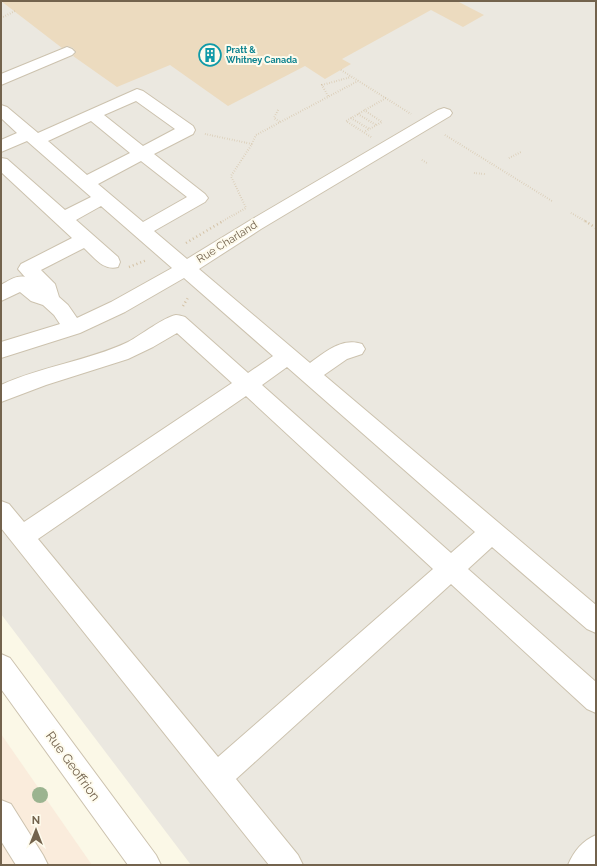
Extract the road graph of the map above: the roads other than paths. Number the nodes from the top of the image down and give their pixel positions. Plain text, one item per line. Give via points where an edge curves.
1 (67, 52) dead end
2 (1, 80) edge
3 (1, 110) edge
4 (444, 113) dead end
5 (92, 114) junction
6 (32, 137) junction
7 (1, 147) edge
8 (142, 154) junction
9 (1, 163) edge
10 (85, 183) junction
11 (102, 198) junction
12 (63, 219) junction
13 (140, 231) junction
14 (85, 238) junction
15 (111, 262) dead end
16 (185, 269) junction
17 (1, 294) edge
18 (50, 300) junction
19 (73, 328) junction
20 (1, 350) edge
21 (288, 356) junction
22 (247, 385) junction
23 (1, 394) edge
24 (1, 511) edge
25 (492, 532) junction
26 (22, 537) junction
27 (450, 568) junction
28 (596, 621) edge
29 (1, 666) edge
30 (596, 700) edge
31 (217, 777) junction
32 (1, 814) edge
33 (596, 850) edge
34 (34, 865) edge
35 (146, 865) edge
36 (288, 865) edge
37 (583, 865) edge

1 - 2 street
3 - 6 street
4 - 16 street, Rue Charland via 274,213
5 - 6 street
5 - 8 street
5 - 8 street via 137,94 187,130
6 - 7 street
6 - 10 street
8 - 10 street
8 - 13 street via 199,198
9 - 12 street
10 - 11 street
11 - 12 street
11 - 13 street
12 - 14 street
13 - 16 street
14 - 15 street
14 - 18 street via 28,269 48,289
16 - 19 street, Rue Charland via 118,308
16 - 21 street
17 - 18 street via 21,283 38,296
18 - 19 street via 61,310
19 - 20 street, Rue Charland
21 - 22 street
21 - 25 street
22 - 23 street via 178,322 128,351 26,383
22 - 26 street
22 - 27 street
24 - 26 street
25 - 27 street
25 - 28 street
26 - 31 street
27 - 30 street
27 - 31 street
29 - 35 street, Rue Geoffrion
31 - 36 street
32 - 34 street
33 - 37 street

